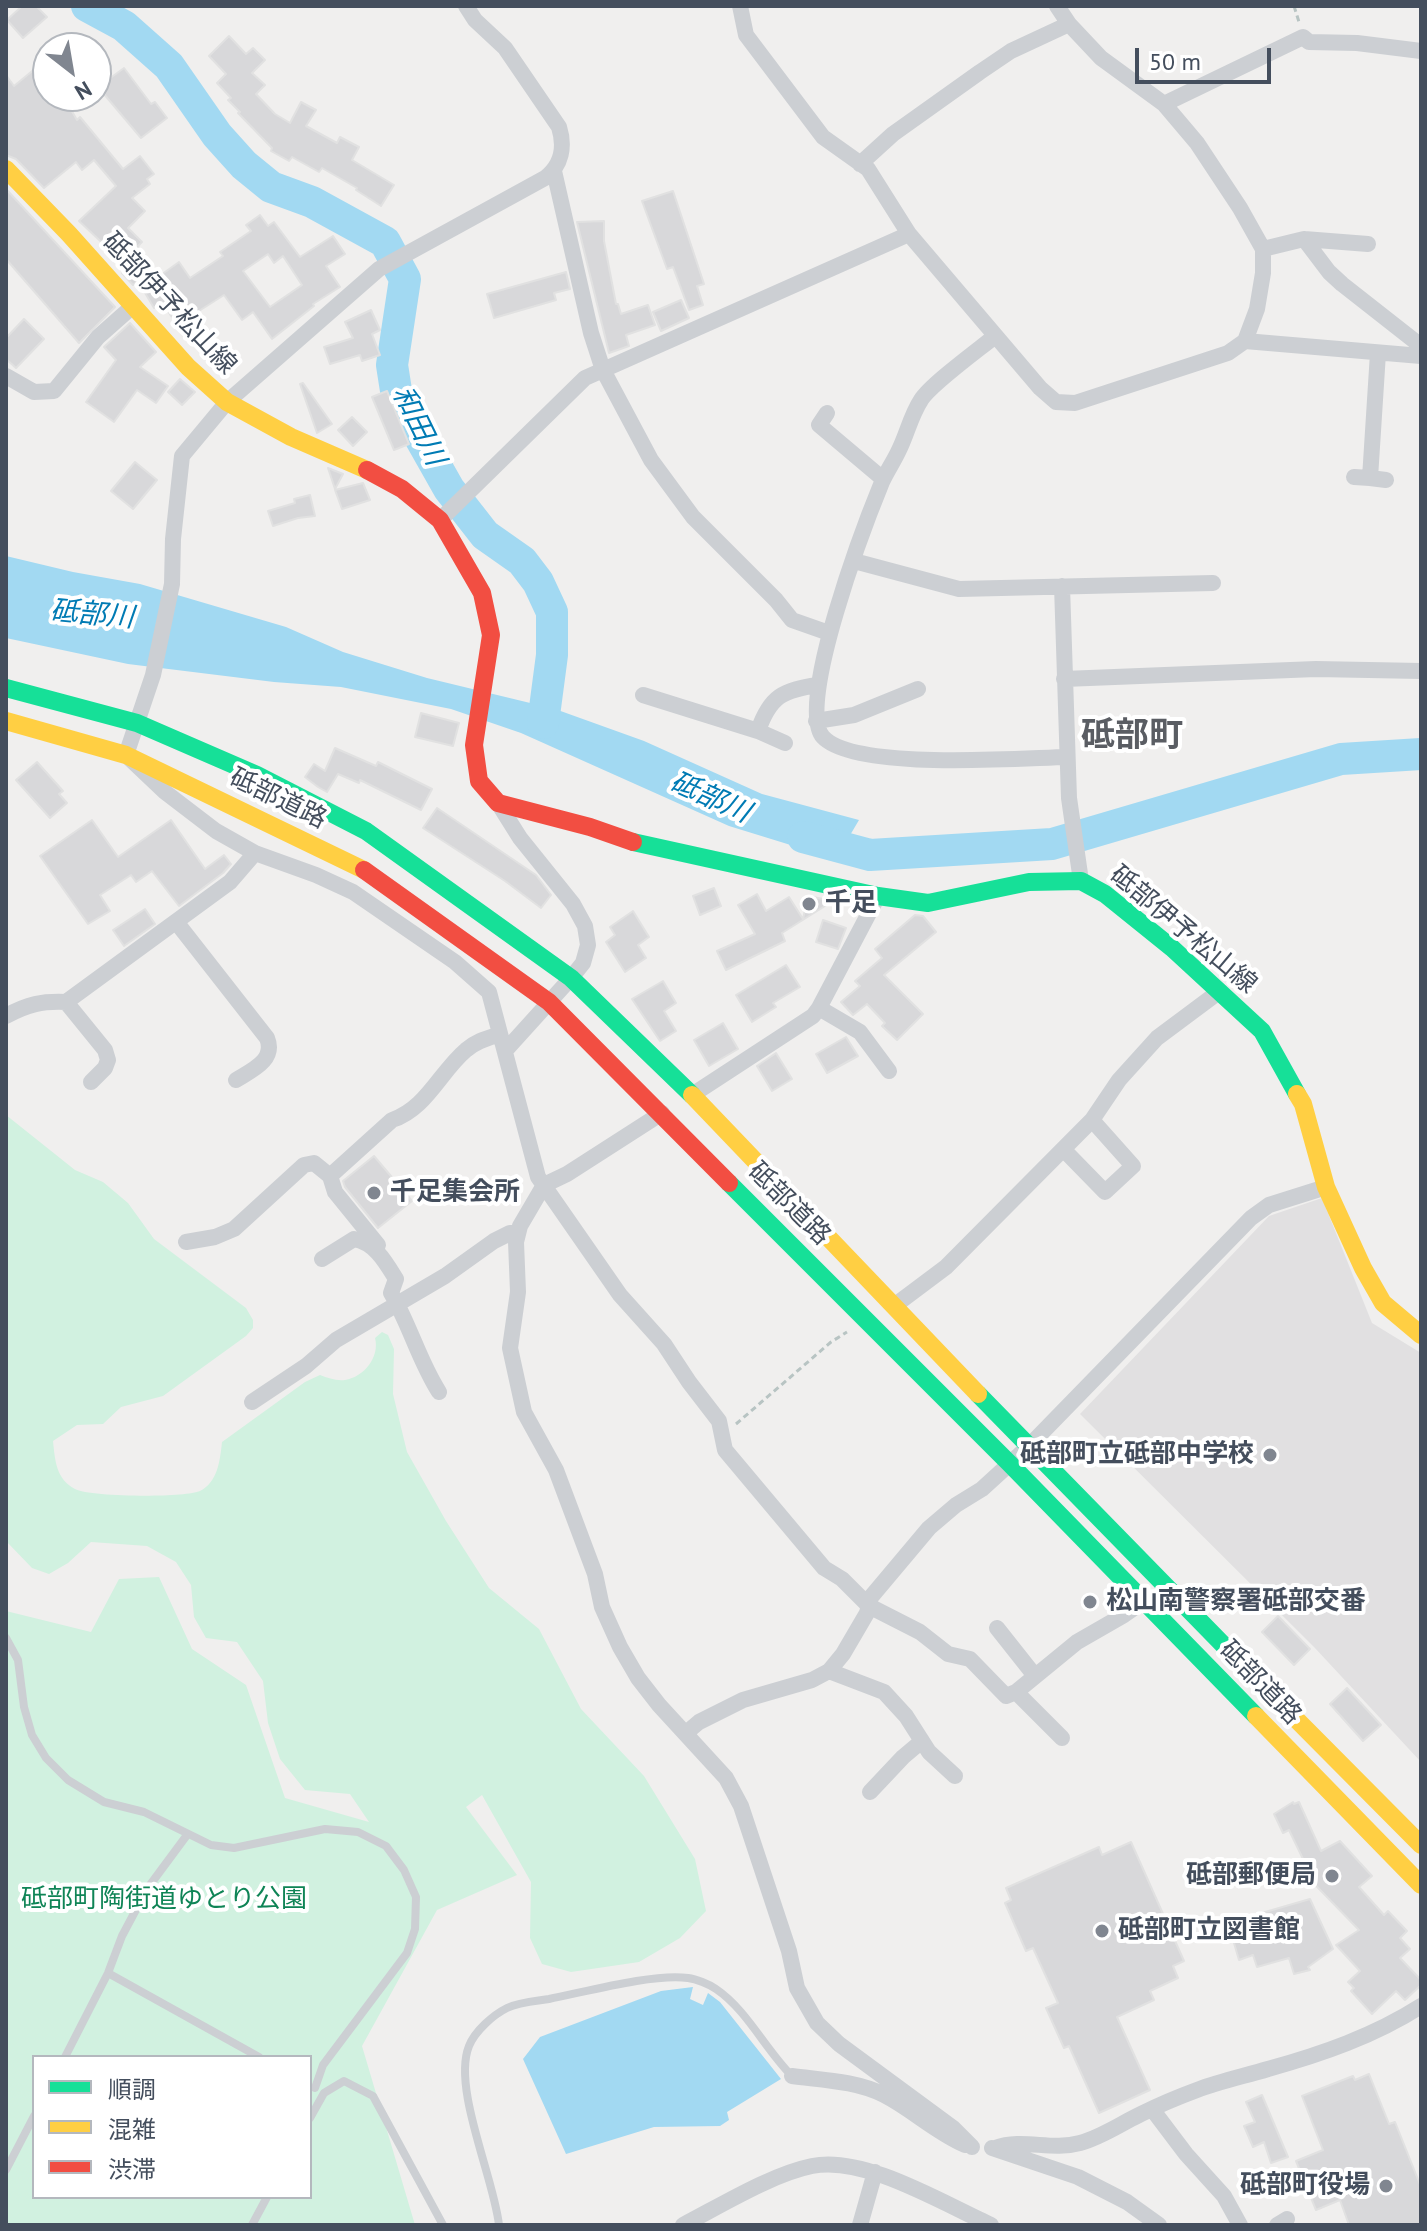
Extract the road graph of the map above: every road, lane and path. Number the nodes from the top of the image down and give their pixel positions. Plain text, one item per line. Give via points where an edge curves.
1 (466, 6) edge
2 (740, 6) edge
3 (1057, 6) edge
4 (1069, 24) junction
5 (1421, 51) edge
6 (1164, 104) junction
7 (860, 164) junction
8 (6, 169) edge
9 (554, 171) junction
10 (909, 234) junction
11 (1304, 239) junction
12 (1368, 244) dead end
13 (1263, 249) junction
14 (133, 306) junction
15 (994, 337) junction
16 (1245, 341) junction
17 (1421, 346) edge
18 (1378, 353) junction
19 (1421, 356) edge
20 (603, 370) junction
21 (6, 376) edge
22 (227, 402) junction
23 (827, 413) dead end
24 (1370, 478) dead end
25 (883, 479) junction
26 (443, 517) junction
27 (854, 561) junction
28 (1213, 583) dead end
29 (1062, 586) junction
30 (829, 633) junction
31 (1421, 671) edge
32 (1064, 679) junction
33 (818, 685) junction
34 (6, 688) edge
35 (918, 689) dead end
36 (643, 695) dead end
37 (6, 721) edge
38 (816, 721) junction
39 (137, 723) junction
40 (758, 731) junction
41 (785, 743) dead end
42 (126, 755) junction
43 (1067, 757) junction
44 (498, 803) junction
45 (255, 853) junction
46 (1081, 881) junction
47 (878, 896) junction
48 (177, 923) junction
49 (571, 978) junction
50 (1220, 991) junction
51 (66, 1002) junction
52 (549, 1002) junction
53 (819, 1008) junction
54 (6, 1016) edge
55 (500, 1034) junction
56 (505, 1051) junction
57 (889, 1071) dead end
58 (236, 1080) dead end
59 (91, 1082) dead end
60 (692, 1095) junction
61 (662, 1113) junction
62 (1092, 1120) junction
63 (1063, 1149) junction
64 (330, 1176) junction
65 (544, 1185) junction
66 (1326, 1187) junction
67 (517, 1233) junction
68 (186, 1242) dead end
69 (322, 1259) dead end
70 (420, 1291) junction
71 (397, 1304) junction
72 (894, 1306) junction
73 (867, 1319) junction
74 (1421, 1335) edge
75 (439, 1392) dead end
76 (252, 1402) dead end
77 (722, 1436) junction
78 (1028, 1447) junction
79 (1010, 1464) junction
80 (1144, 1601) junction
81 (869, 1606) junction
82 (997, 1628) dead end
83 (6, 1638) edge
84 (829, 1671) junction
85 (1035, 1676) junction
86 (1016, 1692) junction
87 (686, 1733) junction
88 (1062, 1738) dead end
89 (922, 1741) junction
90 (955, 1776) dead end
91 (870, 1792) dead end
92 (187, 1835) junction
93 (1421, 1845) edge
94 (1421, 1885) edge
95 (108, 1973) junction
96 (1421, 2006) edge
97 (66, 2055) edge
98 (255, 2055) edge
99 (792, 2076) joint
100 (316, 2089) edge
101 (1152, 2109) junction
102 (32, 2120) edge
103 (972, 2147) junction
104 (995, 2148) junction
105 (6, 2170) edge
106 (875, 2172) junction
107 (266, 2199) edge
108 (252, 2225) edge
109 (443, 2225) edge
110 (499, 2225) edge
111 (683, 2225) edge
112 (860, 2225) edge
113 (991, 2225) edge
114 (1159, 2225) edge
115 (1240, 2225) edge

1 - 9 street via 505,48 559,127 563,140
2 - 7 street via 746,35 823,137
3 - 4 street
4 - 6 street via 1101,58
4 - 7 street via 1011,51 893,134
5 - 6 street via 1309,42 1303,37
6 - 13 street via 1197,143
7 - 10 street
8 - 14 main road, 砥部伊予松山線
9 - 20 street
9 - 22 street via 379,269
10 - 15 street
10 - 20 street
11 - 12 street
11 - 13 street
11 - 17 street via 1342,284
13 - 16 street via 1257,309
14 - 21 street via 98,337 54,391 34,392
14 - 22 main road, 砥部伊予松山線
15 - 16 street via 1056,402 1075,403 1228,353
15 - 25 street via 921,398
16 - 18 street
18 - 19 street
18 - 24 street
20 - 26 street via 585,378
20 - 30 street via 651,460 693,517 792,620
22 - 26 main road, 砥部伊予松山線 via 370,471
22 - 39 street via 182,456 172,584
23 - 25 street via 819,425
25 - 27 street
26 - 44 main road, 砥部伊予松山線 via 482,593 491,635 474,745 479,781
27 - 29 street via 959,589
27 - 30 street
28 - 29 street
29 - 32 street
30 - 33 street
31 - 32 street via 1316,669
32 - 43 street
33 - 38 street
33 - 40 street via 776,698
34 - 39 main road, 砥部道路
35 - 38 street via 854,715
36 - 40 street
37 - 42 main road, 砥部道路
38 - 43 street via 821,735 832,743 881,758
39 - 42 street
39 - 49 main road, 砥部道路 via 257,775 366,831
40 - 41 street
42 - 45 street via 216,831
42 - 52 main road, 砥部道路 via 362,869
43 - 46 street
44 - 47 main road, 砥部伊予松山線 via 646,846
44 - 49 street via 585,926 588,945
45 - 48 street via 230,882
45 - 55 street via 353,892 455,962 489,992
46 - 47 main road, 砥部伊予松山線 via 1029,882 928,903
46 - 50 main road, 砥部伊予松山線 via 1105,894
47 - 53 street
48 - 51 street
48 - 58 street via 267,1038 270,1053
49 - 52 street
49 - 60 main road, 砥部道路
50 - 62 street via 1157,1038
50 - 66 main road, 砥部伊予松山線 via 1262,1031 1285,1070 1303,1104
51 - 54 street via 28,1004
51 - 59 street via 105,1050 105,1068
52 - 56 street
52 - 61 main road, 砥部道路
53 - 57 street via 860,1032
53 - 60 street
55 - 56 street
55 - 64 street via 464,1051 405,1116 392,1120
56 - 65 street
60 - 72 main road, 砥部道路
61 - 65 street
61 - 73 main road, 砥部道路
62 - 63 street
62 - 63 street via 1133,1166 1105,1192
63 - 72 street via 946,1267
64 - 68 street via 314,1163 304,1165 234,1229
64 - 70 street via 353,1216
65 - 67 street
65 - 77 street via 620,1295 664,1344 719,1421
66 - 74 main road, 砥部伊予松山線 via 1383,1303
66 - 78 street via 1269,1205 1251,1218
67 - 70 street via 494,1241
67 - 87 street via 518,1292 510,1348 524,1412 556,1470 620,1647 638,1678
69 - 71 street via 354,1239 366,1241 396,1279 391,1293
70 - 71 street
71 - 75 street
71 - 76 street via 336,1340
72 - 78 main road, 砥部道路
73 - 77 path via 831,1342
73 - 79 main road, 砥部道路
77 - 81 street via 725,1450 806,1548
78 - 79 street
78 - 93 main road, 砥部道路
79 - 80 main road, 砥部道路
79 - 81 street via 929,1528
80 - 85 street via 1077,1642
80 - 94 main road, 砥部道路
81 - 84 street
81 - 86 street via 920,1632 948,1654 970,1659 1006,1696
82 - 85 street
83 - 92 lane via 18,1660 32,1735 46,1758 68,1780 104,1802 144,1812
84 - 87 street via 743,1700
84 - 89 street via 884,1692
85 - 86 street
86 - 88 street
87 - 103 street via 726,1778 741,1806 797,1988 817,2023
89 - 90 street
89 - 91 street
92 - 95 lane via 147,1889
92 - 100 lane via 234,1848 325,1829 358,1832 386,1846 404,1870 416,1897 415,1929 407,1953 323,2065
95 - 97 lane
95 - 98 lane
96 - 101 street via 1362,2038 1200,2088
99 - 103 street via 856,2085 884,2095 943,2136
99 - 110 lane via 732,2002 689,1978 509,2007 469,2046 466,2076
100 - 109 lane via 344,2081 373,2096
101 - 104 street via 1073,2145 1011,2142
101 - 115 street via 1224,2196
102 - 105 lane
103 - 104 street
104 - 114 street via 1078,2177
106 - 111 street via 839,2164 811,2166
106 - 112 street
106 - 113 street
107 - 108 lane

